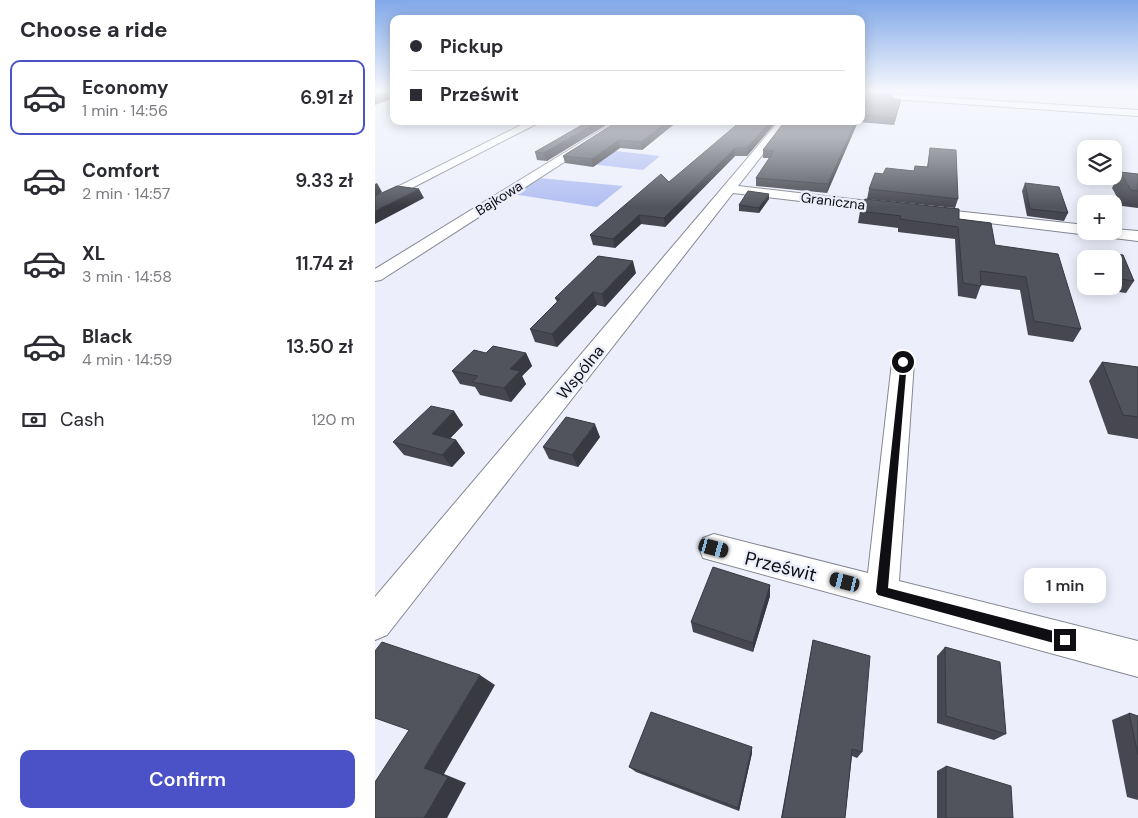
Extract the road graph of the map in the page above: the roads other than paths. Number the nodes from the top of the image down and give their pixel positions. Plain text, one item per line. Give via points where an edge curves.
1 (519, 130) edge
2 (608, 130) edge
3 (777, 130) edge
4 (729, 189) junction
5 (375, 202) edge
6 (1077, 229) edge
7 (1122, 234) edge
8 (1138, 236) edge
9 (375, 276) edge
10 (903, 362) dead end
11 (714, 548) dead end
12 (882, 592) junction
13 (375, 623) edge
14 (1138, 659) edge

1 - 5 street
2 - 9 street, Bajkowa
3 - 4 street, Wspólna
4 - 6 street, Graniczna
4 - 13 street, Wspólna
7 - 8 street
10 - 12 street
11 - 12 street, Prześwit
12 - 14 street, Prześwit

